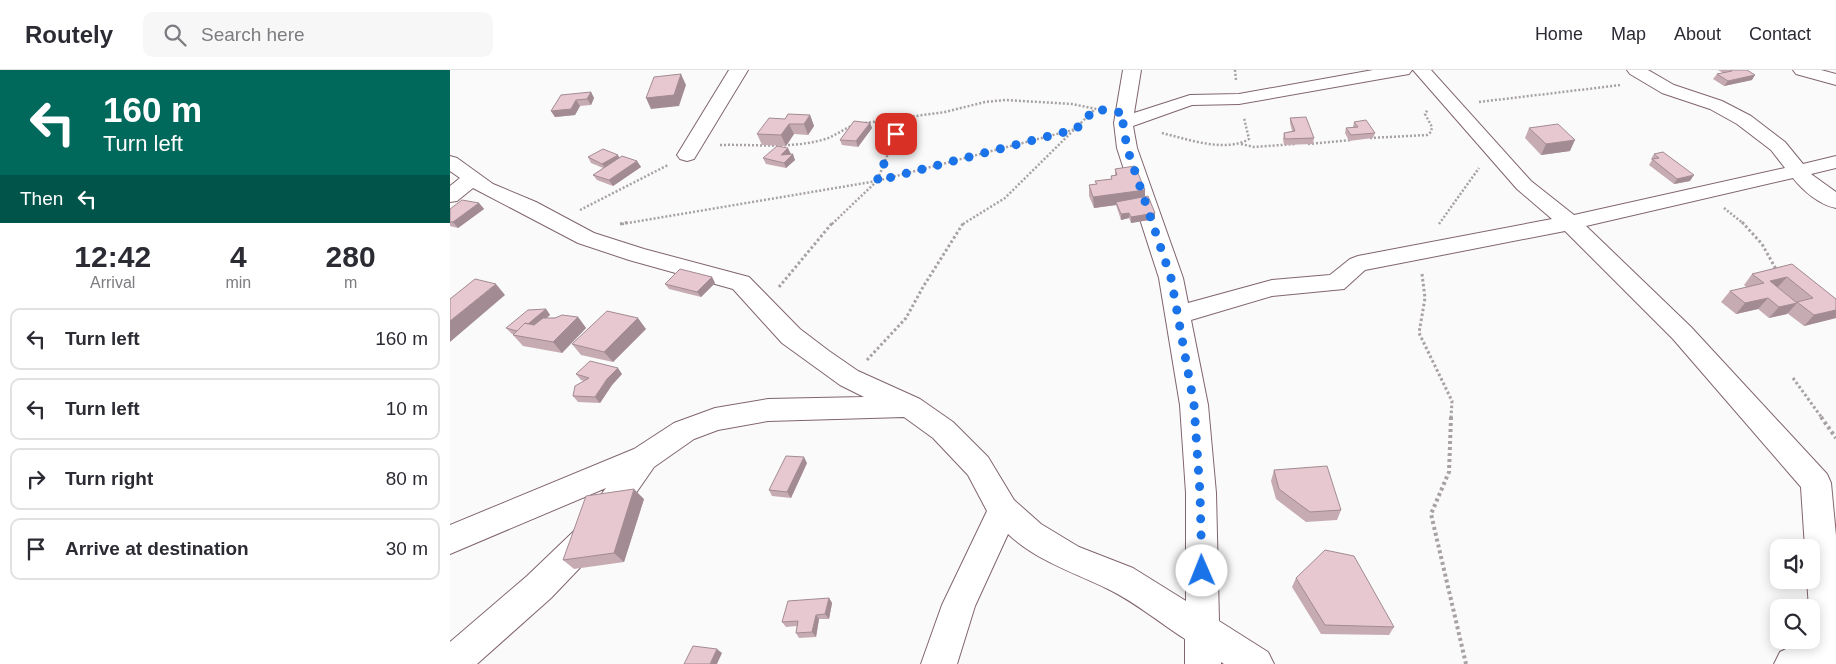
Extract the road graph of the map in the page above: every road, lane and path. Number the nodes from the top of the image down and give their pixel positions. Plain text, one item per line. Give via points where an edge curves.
1 (739, 70) edge
2 (1132, 70) edge
3 (1235, 70) edge
4 (1403, 70) edge
5 (1422, 70) edge
6 (1636, 70) edge
7 (1802, 70) edge
8 (1836, 80) edge
9 (1239, 99) junction
10 (1095, 109) junction
11 (902, 118) junction
12 (1123, 118) junction
13 (864, 123) edge
14 (855, 124) edge
15 (1076, 129) junction
16 (1492, 149) junction
17 (687, 155) junction
18 (450, 162) edge
19 (1836, 162) edge
20 (1796, 170) junction
21 (473, 178) junction
22 (877, 181) junction
23 (450, 196) edge
24 (1836, 202) edge
25 (1570, 223) junction
26 (565, 227) junction
27 (1418, 252) junction
28 (763, 306) junction
29 (1178, 314) junction
30 (849, 378) junction
31 (1793, 378) dead end
32 (910, 407) junction
33 (1836, 438) edge
34 (644, 458) junction
35 (1003, 510) junction
36 (450, 540) edge
37 (1203, 630) junction
38 (1833, 653) edge
39 (451, 664) edge
40 (939, 664) edge
41 (1203, 664) edge
42 (1256, 664) edge
43 (1466, 664) edge
44 (1792, 664) edge

1 - 17 street
2 - 12 street
3 - 9 path
4 - 9 street
5 - 16 street
6 - 20 street via 1668,89 1716,105 1744,120 1778,146 1791,159
7 - 8 street
9 - 12 street via 1190,100
9 - 12 path via 1249,139 1241,144 1185,139
10 - 11 path via 1072,104 1006,100
10 - 12 path
10 - 15 path
11 - 13 path
11 - 22 path
12 - 29 street via 1127,148 1171,278
14 - 17 path via 831,137 811,142 782,146 714,145
15 - 22 path
15 - 30 path via 1005,198 963,223 906,318
16 - 25 street via 1524,185
16 - 27 path
17 - 26 path
18 - 21 street
19 - 20 street
20 - 24 street
20 - 25 street
21 - 23 street
21 - 26 street via 486,188
22 - 26 path
22 - 28 path via 836,219
25 - 27 street
25 - 38 street via 1682,333 1816,483
26 - 28 street via 586,238 637,255 741,283
27 - 29 street via 1358,264 1336,283 1272,288
27 - 43 path via 1426,298 1418,333 1452,401 1449,472 1431,514
28 - 30 street via 791,336
29 - 37 street via 1194,405
30 - 32 street
31 - 33 path
32 - 34 street via 768,410 715,419 684,431
32 - 35 street via 943,430 978,466
34 - 36 street
34 - 39 street via 584,542 539,588
35 - 37 street via 1030,534 1053,548 1121,579
35 - 40 street via 958,605
37 - 41 street
37 - 42 street
38 - 44 street

